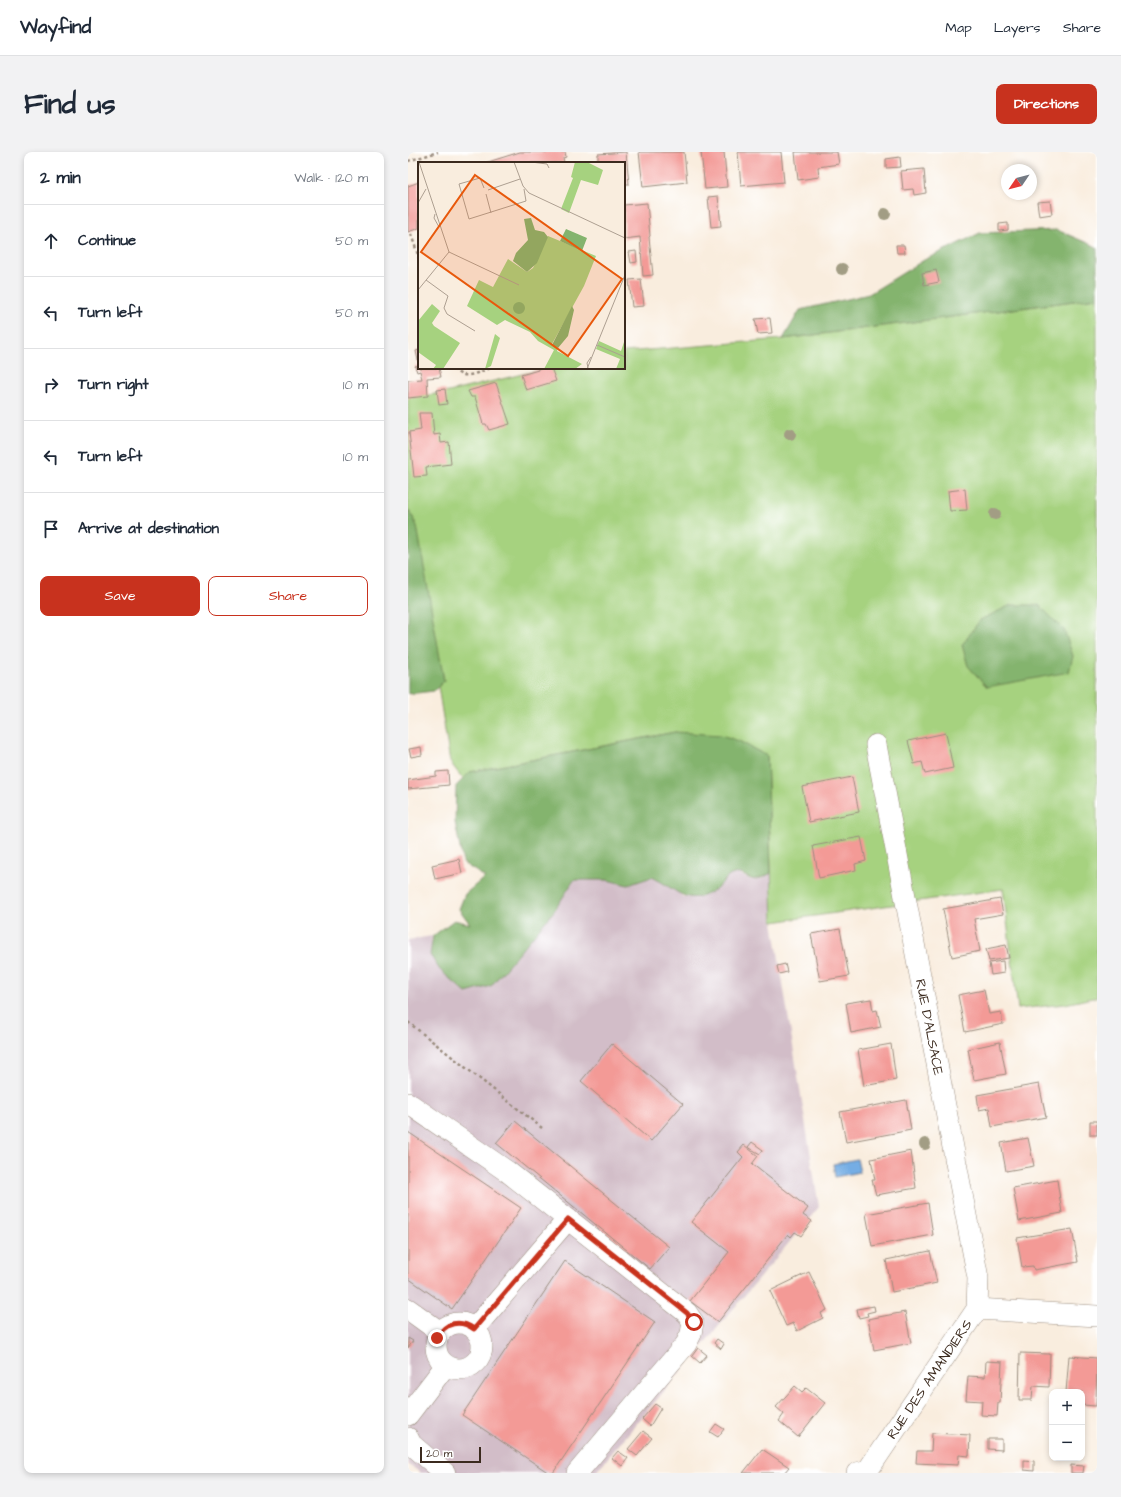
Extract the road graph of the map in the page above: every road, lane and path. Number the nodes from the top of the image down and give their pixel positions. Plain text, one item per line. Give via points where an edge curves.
1 (438, 152) edge
2 (408, 161) edge
3 (411, 234) dead end
4 (418, 255) edge
5 (455, 369) edge
6 (488, 369) edge
7 (876, 745) dead end
8 (408, 1022) edge
9 (408, 1103) edge
10 (542, 1128) dead end
11 (568, 1219) junction
12 (408, 1309) edge
13 (978, 1309) junction
14 (1097, 1316) edge
15 (474, 1329) junction
16 (440, 1332) junction
17 (446, 1365) junction
18 (408, 1415) edge
19 (408, 1438) edge
20 (864, 1472) edge
21 (445, 1473) edge
22 (577, 1473) edge

1 - 2 path
3 - 4 path
5 - 6 path via 458,374 466,376
7 - 13 street, RUE D'ALSACE via 978,1278
8 - 10 path
9 - 11 street via 508,1172
11 - 15 street
11 - 22 street via 687,1313 694,1322 686,1344
12 - 16 street
13 - 14 street, RUE DES AMANDIERS
13 - 20 street, RUE DES AMANDIERS
15 - 16 street via 460,1322 446,1326
15 - 17 street via 482,1342 478,1358 460,1369
16 - 17 street via 437,1338 437,1353
17 - 18 street
19 - 21 street via 411,1444

